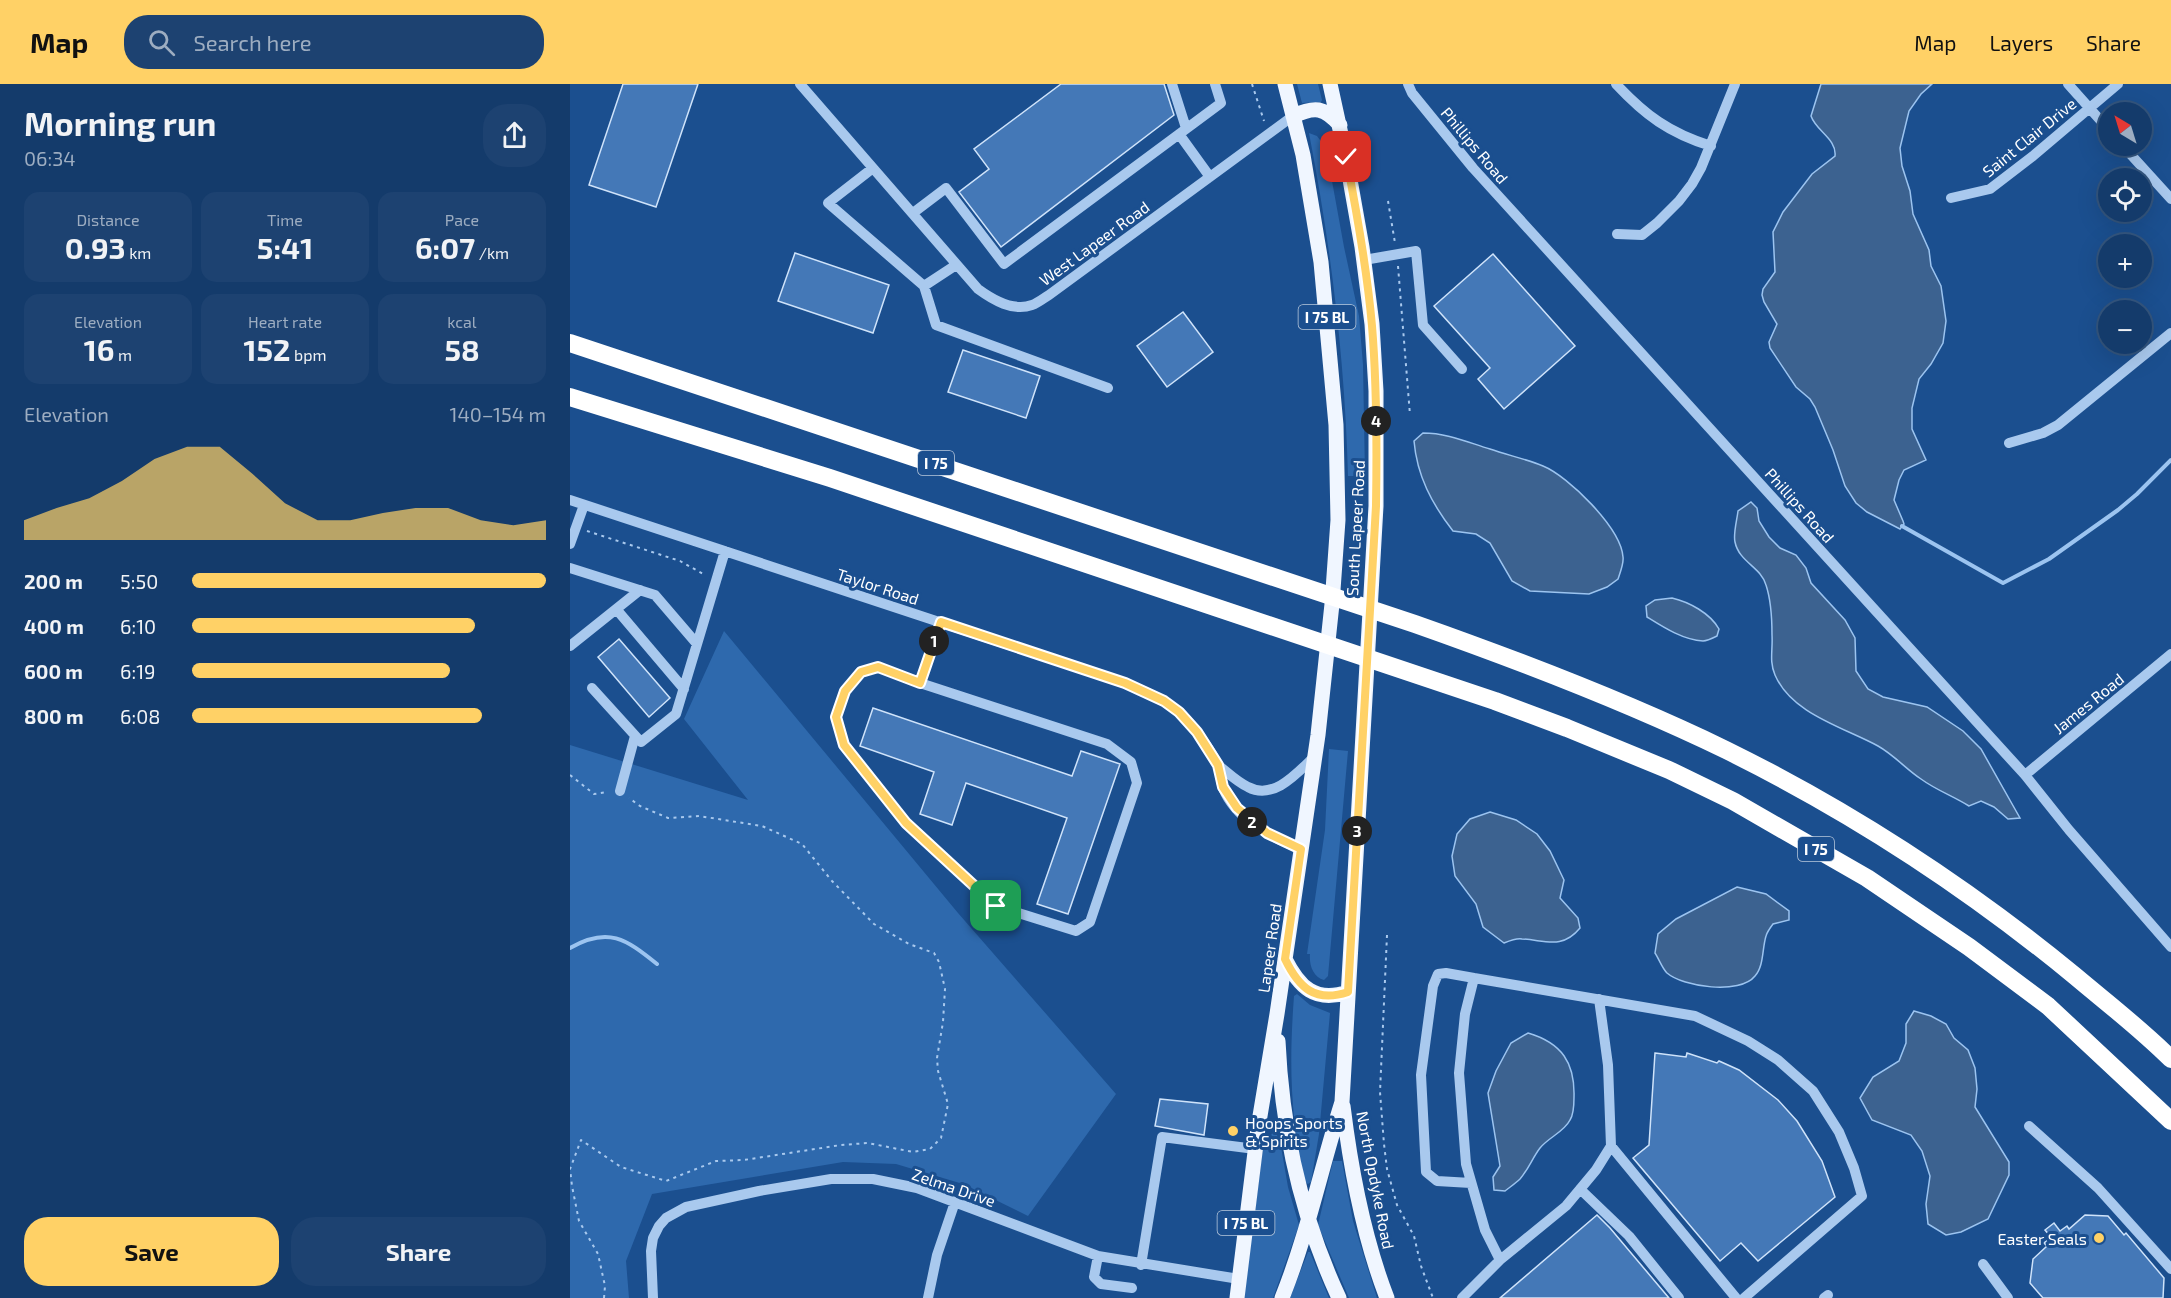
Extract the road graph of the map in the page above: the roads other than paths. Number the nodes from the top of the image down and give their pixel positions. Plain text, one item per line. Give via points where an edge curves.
1 (800, 84) edge
2 (1172, 84) edge
3 (1215, 84) edge
4 (1285, 84) edge
5 (1330, 84) edge
6 (1408, 84) edge
7 (1616, 84) edge
8 (1735, 84) edge
9 (2068, 84) edge
10 (2118, 84) edge
11 (2090, 108) junction
12 (1293, 116) junction
13 (2098, 117) edge
14 (1340, 125) junction
15 (1183, 131) junction
16 (1711, 146) junction
17 (2132, 156) edge
18 (873, 168) junction
19 (1210, 177) junction
20 (1951, 198) dead end
21 (2171, 199) edge
22 (913, 213) junction
23 (1617, 234) dead end
24 (1364, 260) junction
25 (956, 265) junction
26 (924, 286) junction
27 (2171, 333) edge
28 (570, 343) edge
29 (1462, 369) dead end
30 (1108, 388) dead end
31 (570, 396) edge
32 (2009, 443) dead end
33 (570, 500) edge
34 (584, 505) junction
35 (570, 544) edge
36 (726, 551) junction
37 (570, 568) edge
38 (640, 590) junction
39 (1332, 604) joint
40 (617, 610) junction
41 (941, 622) junction
42 (697, 644) junction
43 (570, 646) edge
44 (2171, 654) edge
45 (920, 683) junction
46 (592, 688) dead end
47 (684, 689) junction
48 (634, 735) junction
49 (1315, 756) junction
50 (1218, 765) junction
51 (2025, 775) junction
52 (621, 791) road end
53 (1301, 849) junction
54 (2171, 947) edge
55 (1285, 959) junction
56 (1473, 978) junction
57 (1348, 992) junction
58 (1599, 999) junction
59 (1277, 1014) junction
60 (2171, 1059) edge
61 (1342, 1102) junction
62 (2171, 1120) edge
63 (2029, 1126) dead end
64 (1611, 1146) junction
65 (1255, 1149) junction
66 (1471, 1183) junction
67 (1580, 1189) junction
68 (955, 1203) junction
69 (1309, 1221) junction
70 (1098, 1257) junction
71 (1500, 1260) junction
72 (1983, 1264) dead end
73 (1141, 1265) junction
74 (2171, 1269) edge
75 (1239, 1280) junction
76 (1132, 1288) dead end
77 (1465, 1297) edge
78 (653, 1298) edge
79 (928, 1298) edge
80 (1237, 1298) edge
81 (1282, 1298) edge
82 (1338, 1298) edge
83 (1387, 1298) edge
84 (1679, 1298) edge
85 (1736, 1298) edge
86 (1744, 1298) edge
87 (2008, 1298) edge

1 - 18 street, West Lapeer Road
2 - 15 street
3 - 15 street via 1221,103
4 - 12 main road, South Lapeer Road / I 75 BL
5 - 14 main road, South Lapeer Road / I 75 BL
6 - 51 street, Phillips Road via 1473,168
7 - 16 street via 1655,121 1672,132
8 - 16 street
9 - 11 street
10 - 11 street, Saint Clair Drive
11 - 13 street
11 - 20 street, Saint Clair Drive via 1990,189
12 - 14 main road via 1314,108 1332,116
12 - 19 street, West Lapeer Road
12 - 39 main road, South Lapeer Road / I 75 BL via 1321,262 1332,366 1338,520
14 - 24 main road, South Lapeer Road / I 75 BL
15 - 19 street
15 - 22 street via 1004,264 946,188
16 - 23 street via 1692,184 1657,223 1642,235
17 - 21 street
18 - 22 street, West Lapeer Road
18 - 26 street via 828,203
19 - 25 street, West Lapeer Road via 1032,305 1018,307 992,300
22 - 25 street, West Lapeer Road
24 - 29 street via 1416,251 1423,325
24 - 57 main road, South Lapeer Road / I 75 BL via 1376,400 1376,506
25 - 26 street
26 - 30 street via 936,325
27 - 32 street via 2058,425
28 - 60 highway, I 75 via 1415,624 1514,659 1726,750 1870,830 1944,877 2051,956
31 - 62 highway, I 75 via 830,478 1406,671 1557,724 1668,770 1733,801 1867,878 1969,947 2048,1006
33 - 34 street, Taylor Road
34 - 35 street
34 - 36 street, Taylor Road
36 - 41 street, Taylor Road
36 - 42 street
37 - 38 street
38 - 40 street
38 - 42 street via 655,595
39 - 49 main road, Lapeer Road / I 75 BL
40 - 43 street
40 - 47 street
41 - 45 street
41 - 50 street, Taylor Road via 1106,676 1157,697 1186,719
42 - 47 street
44 - 51 street, James Road
45 - 45 street via 1107,744 1131,762 1137,783 1090,922 1076,931 996,906 906,823 844,745 836,717 845,691 861,672 878,667
46 - 48 street
47 - 48 street via 676,714 640,742
48 - 52 street
49 - 50 street, Taylor Road via 1280,786 1268,790 1248,788
49 - 53 main road, Lapeer Road / I 75 BL
50 - 53 street, Taylor Road via 1223,787 1244,816 1267,833
51 - 54 street, Phillips Road
53 - 55 main road, Lapeer Road / I 75 BL
55 - 57 main road via 1299,981 1318,995
55 - 59 main road, Lapeer Road / I 75 BL
56 - 58 street
56 - 66 street via 1459,1073
56 - 66 street via 1438,974 1421,1075 1426,1172 1437,1182
57 - 61 main road, I 75 BL
58 - 64 street via 1608,1065
58 - 86 street via 1695,1016 1748,1041 1778,1060 1813,1091 1839,1132 1862,1196
59 - 65 main road, Lapeer Road / I 75 BL
59 - 69 main road via 1286,1129
61 - 69 main road, I 75 BL
61 - 83 main road, North Opdyke Road via 1362,1218
63 - 74 street via 2098,1188
64 - 67 street
64 - 85 street
65 - 73 street via 1162,1137
65 - 75 main road, Lapeer Road / I 75 BL
66 - 71 street via 1485,1230
67 - 71 street via 1566,1206
67 - 84 street via 1629,1236
68 - 70 street, Zelma Drive
68 - 78 street, Zelma Drive via 917,1188 859,1178 831,1179 692,1205 670,1215 659,1226 652,1244
68 - 79 street via 937,1255
69 - 81 main road, I 75 BL
69 - 82 main road
70 - 73 street, Zelma Drive
70 - 76 street via 1094,1277 1097,1281
71 - 77 street
72 - 87 street
73 - 75 street, Zelma Drive
75 - 80 main road, Lapeer Road / I 75 BL

